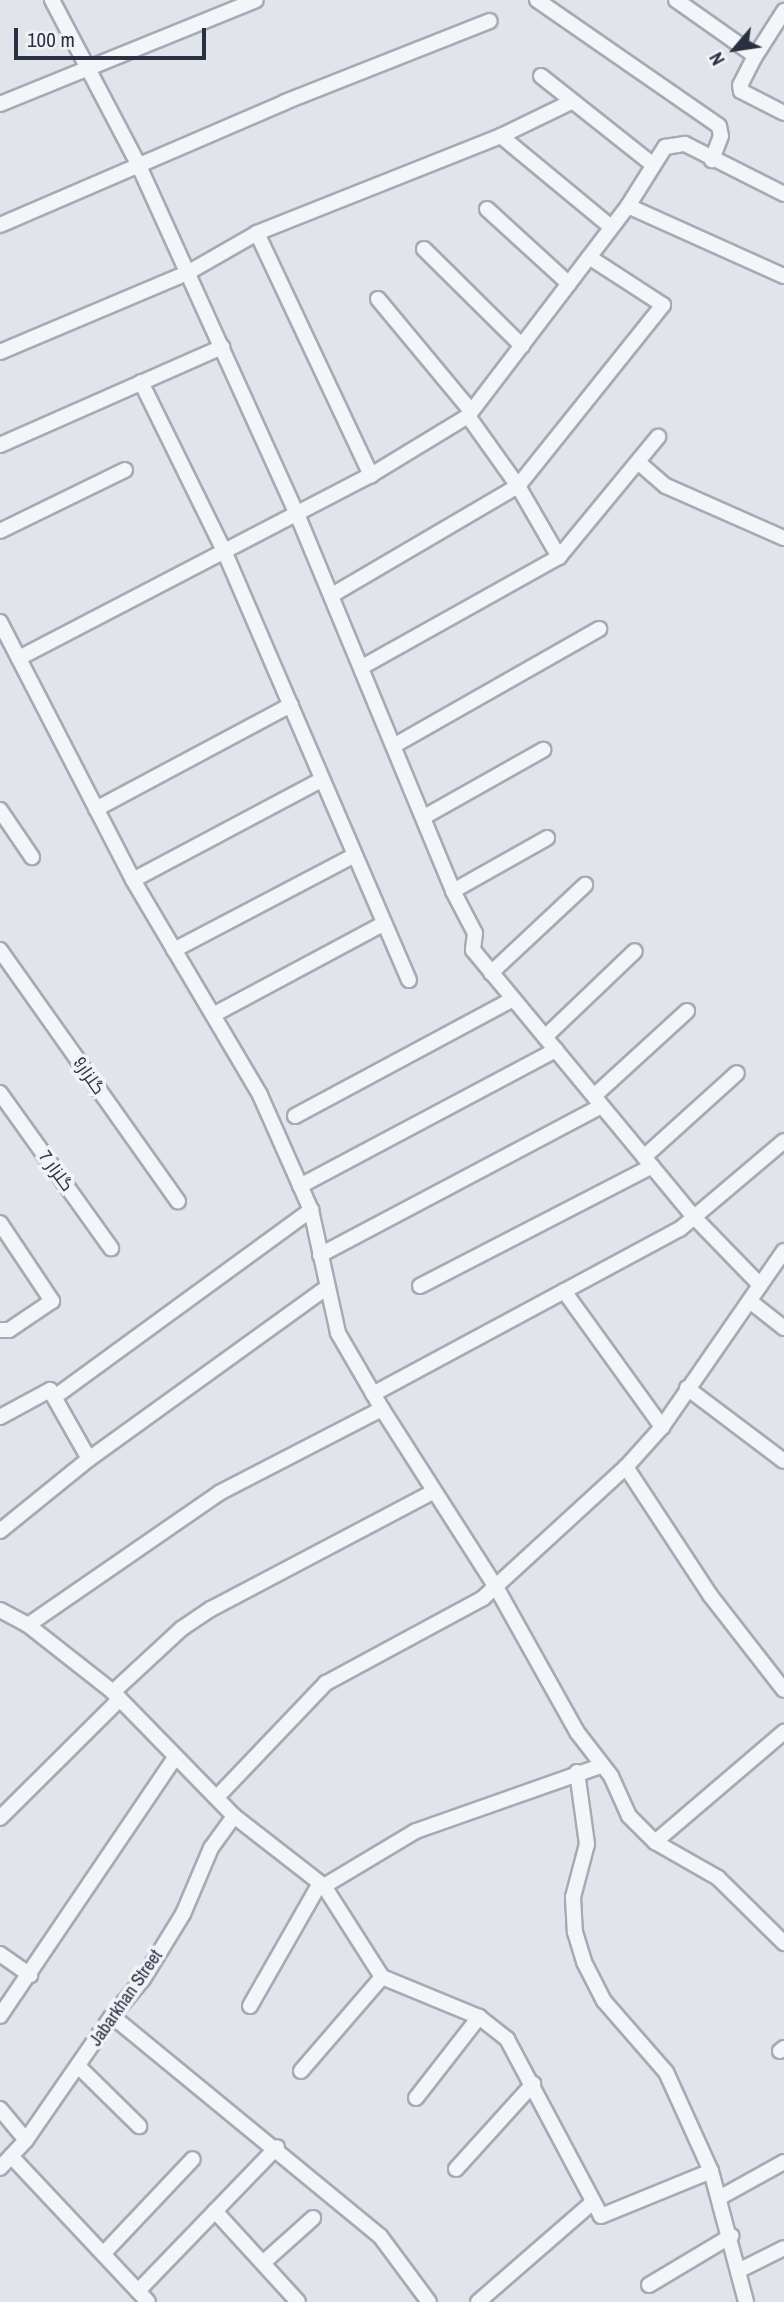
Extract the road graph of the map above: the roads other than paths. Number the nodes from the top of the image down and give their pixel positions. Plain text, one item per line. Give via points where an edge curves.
1 (52, 0) edge
2 (256, 0) edge
3 (537, 0) edge
4 (676, 0) edge
5 (784, 11) edge
6 (490, 21) dead end
7 (779, 30) edge
8 (754, 58) junction
9 (87, 70) junction
10 (541, 76) dead end
11 (571, 102) junction
12 (0, 104) edge
13 (784, 113) edge
14 (501, 136) junction
15 (712, 160) junction
16 (652, 164) junction
17 (139, 166) junction
18 (784, 194) edge
19 (628, 206) junction
20 (487, 209) dead end
21 (0, 225) edge
22 (611, 227) junction
23 (257, 233) junction
24 (424, 249) dead end
25 (589, 257) junction
26 (189, 272) junction
27 (784, 276) edge
28 (569, 284) junction
29 (378, 299) dead end
30 (522, 346) junction
31 (222, 347) junction
32 (0, 352) edge
33 (141, 382) junction
34 (469, 413) junction
35 (658, 437) dead end
36 (0, 445) edge
37 (638, 462) junction
38 (125, 470) dead end
39 (371, 475) junction
40 (518, 486) junction
41 (298, 514) junction
42 (0, 531) edge
43 (784, 538) edge
44 (225, 553) junction
45 (559, 557) junction
46 (332, 595) junction
47 (0, 622) edge
48 (599, 629) dead end
49 (4, 639) edge
50 (19, 658) junction
51 (362, 667) junction
52 (291, 705) junction
53 (395, 745) junction
54 (543, 750) dead end
55 (321, 780) junction
56 (96, 808) junction
57 (0, 810) edge
58 (424, 817) junction
59 (547, 838) dead end
60 (353, 856) junction
61 (32, 857) dead end
62 (133, 880) junction
63 (585, 885) dead end
64 (453, 891) junction
65 (383, 924) junction
66 (0, 950) edge
67 (174, 950) junction
68 (635, 951) dead end
69 (491, 973) junction
70 (409, 980) dead end
71 (513, 999) junction
72 (687, 1010) dead end
73 (213, 1015) junction
74 (545, 1037) junction
75 (556, 1050) junction
76 (737, 1073) dead end
77 (0, 1093) edge
78 (598, 1101) junction
79 (295, 1116) dead end
80 (784, 1141) edge
81 (648, 1161) junction
82 (300, 1186) junction
83 (178, 1201) dead end
84 (311, 1210) junction
85 (694, 1217) junction
86 (0, 1223) edge
87 (111, 1248) dead end
88 (784, 1251) edge
89 (320, 1255) junction
90 (760, 1285) junction
91 (420, 1286) dead end
92 (326, 1288) junction
93 (564, 1291) junction
94 (751, 1302) junction
95 (784, 1328) edge
96 (0, 1330) edge
97 (687, 1388) junction
98 (373, 1394) junction
99 (56, 1396) junction
100 (382, 1409) junction
101 (0, 1417) edge
102 (662, 1427) junction
103 (89, 1459) junction
104 (784, 1461) edge
105 (625, 1467) junction
106 (433, 1492) junction
107 (0, 1531) edge
108 (496, 1587) junction
109 (0, 1611) edge
110 (28, 1625) junction
111 (784, 1690) edge
112 (116, 1695) junction
113 (784, 1732) edge
114 (175, 1758) junction
115 (601, 1766) junction
116 (577, 1772) junction
117 (217, 1797) junction
118 (234, 1816) junction
119 (0, 1818) edge
120 (655, 1842) junction
121 (321, 1886) junction
122 (781, 1935) edge
123 (0, 1954) edge
124 (30, 1975) junction
125 (382, 1977) junction
126 (250, 2006) dead end
127 (112, 2015) junction
128 (0, 2016) edge
129 (479, 2017) junction
130 (78, 2066) junction
131 (301, 2071) dead end
132 (533, 2084) junction
133 (416, 2098) dead end
134 (0, 2109) edge
135 (139, 2126) dead end
136 (26, 2140) junction
137 (277, 2147) junction
138 (11, 2157) junction
139 (193, 2159) dead end
140 (784, 2162) edge
141 (0, 2168) edge
142 (456, 2169) dead end
143 (711, 2171) junction
144 (719, 2198) junction
145 (593, 2202) junction
146 (215, 2211) junction
147 (313, 2218) dead end
148 (732, 2236) junction
149 (784, 2248) edge
150 (104, 2253) junction
151 (264, 2262) junction
152 (738, 2271) junction
153 (649, 2285) dead end
154 (143, 2297) edge
155 (298, 2302) edge
156 (429, 2302) edge
157 (478, 2302) edge
158 (747, 2302) edge

1 - 9 street
2 - 9 street
3 - 15 street via 719,125 721,136
4 - 8 street
5 - 7 street
6 - 17 street
7 - 8 street
8 - 13 street via 741,91
9 - 12 street
9 - 17 street
10 - 11 street
11 - 14 street
11 - 16 street
14 - 22 street
14 - 23 street
15 - 16 street via 672,142
15 - 18 street
16 - 19 street
17 - 21 street
17 - 26 street
19 - 22 street
19 - 27 street
20 - 28 street
22 - 25 street
23 - 26 street
23 - 39 street
24 - 30 street
25 - 28 street
25 - 40 street via 663,305
26 - 31 street
26 - 32 street
28 - 30 street
29 - 34 street
30 - 34 street
31 - 33 street
31 - 41 street
33 - 36 street
33 - 44 street
34 - 39 street
34 - 40 street
35 - 37 street
37 - 43 street via 666,486
37 - 45 street
38 - 42 street
39 - 41 street
40 - 45 street
40 - 46 street
41 - 44 street
41 - 46 street
44 - 50 street
44 - 52 street
45 - 51 street
46 - 51 street
47 - 49 street
48 - 53 street
49 - 50 street
50 - 56 street
51 - 53 street
52 - 55 street
52 - 56 street
53 - 58 street
54 - 58 street
55 - 60 street
55 - 62 street
56 - 62 street
57 - 61 street
58 - 64 street
59 - 64 street
60 - 65 street
60 - 67 street
62 - 67 street
63 - 69 street
64 - 69 street via 475,933 472,950
65 - 70 street
65 - 73 street
66 - 83 street, گلزار9
67 - 73 street
68 - 74 street
69 - 71 street
71 - 74 street
71 - 79 street
72 - 78 street
73 - 82 street via 260,1095
74 - 75 street
75 - 78 street
75 - 82 street
76 - 81 street
77 - 87 street, گلزار 7
78 - 81 street
78 - 89 street
80 - 85 street
81 - 85 street
81 - 91 street
82 - 84 street
84 - 89 street
84 - 99 street
85 - 90 street
85 - 93 street via 680,1229
86 - 96 street via 52,1301 9,1330
88 - 90 street
89 - 92 street
90 - 94 street
92 - 98 street via 338,1334
92 - 103 street
93 - 98 street
93 - 102 street
94 - 95 street
94 - 97 street
97 - 102 street
97 - 104 street
98 - 100 street
99 - 101 street via 50,1390 40,1392
99 - 103 street
100 - 106 street
100 - 110 street via 219,1493
102 - 105 street
103 - 107 street
105 - 108 street
105 - 111 street via 710,1595
106 - 108 street
106 - 112 street via 211,1609 181,1629
108 - 115 street
108 - 117 street via 326,1683
109 - 110 street
110 - 112 street
112 - 114 street
112 - 119 street
113 - 120 street
114 - 117 street
114 - 124 street
115 - 116 street
115 - 120 street via 611,1776 629,1816
116 - 121 street via 416,1831
116 - 143 street via 587,1844 573,1897 575,1931 584,1962 604,2001 666,2072
117 - 118 street
118 - 121 street
118 - 127 street, Jabarkhan Street via 211,1848 183,1914 163,1947
120 - 122 street via 718,1878
121 - 125 street
121 - 126 street
123 - 124 street
124 - 128 street
125 - 129 street
125 - 131 street
127 - 130 street, Jabarkhan Street
127 - 137 street
129 - 132 street via 507,2039
129 - 133 street
130 - 135 street
130 - 136 street, Jabarkhan Street
132 - 142 street
132 - 145 street
134 - 136 street
136 - 138 street, Jabarkhan Street
137 - 146 street
137 - 156 street via 390,2246
138 - 141 street, Jabarkhan Street
138 - 150 street
139 - 150 street
140 - 144 street
143 - 144 street
143 - 145 street via 604,2218
144 - 148 street
145 - 157 street
146 - 151 street
146 - 154 street
147 - 151 street
148 - 152 street
148 - 153 street
149 - 152 street
150 - 154 street
151 - 155 street
152 - 158 street

